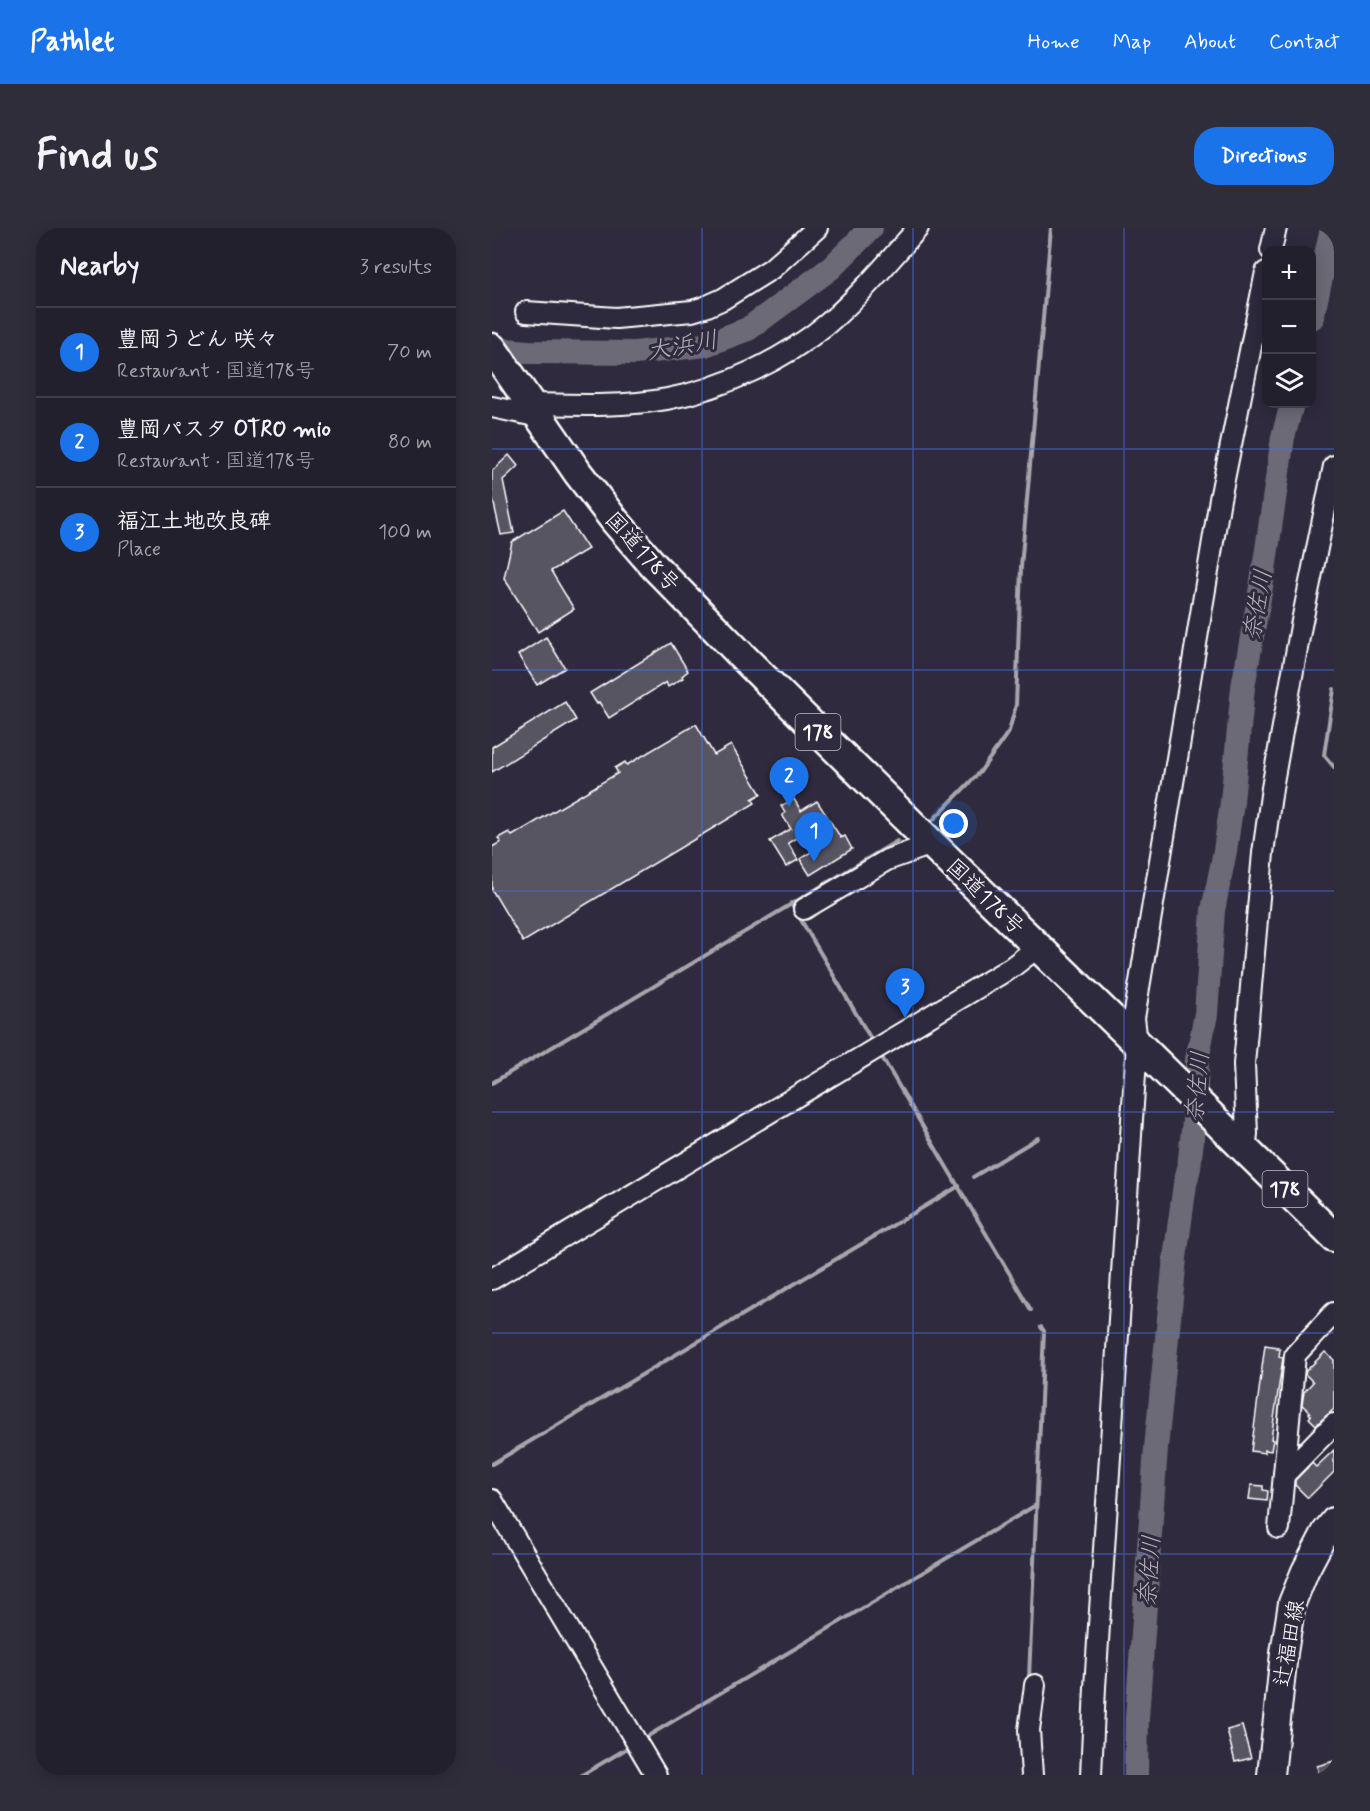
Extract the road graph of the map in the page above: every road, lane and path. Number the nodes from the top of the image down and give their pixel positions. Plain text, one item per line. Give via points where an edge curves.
1 (817, 228) edge
2 (918, 228) edge
3 (1276, 228) edge
4 (1272, 246) edge
5 (1262, 292) edge
6 (526, 312) dead end
7 (492, 348) edge
8 (530, 403) junction
9 (492, 407) edge
10 (1334, 466) edge
11 (932, 844) junction
12 (804, 909) dead end
13 (1038, 946) junction
14 (1142, 1048) junction
15 (1240, 1145) junction
16 (1334, 1237) edge
17 (492, 1279) edge
18 (1334, 1313) edge
19 (1334, 1424) edge
20 (1284, 1475) junction
21 (492, 1500) edge
22 (1334, 1521) edge
23 (1279, 1528) dead end
24 (1035, 1685) dead end
25 (656, 1775) edge
26 (1032, 1775) edge
27 (1091, 1775) edge
28 (1271, 1775) edge

1 - 6 street via 771,269 705,308 616,318
2 - 8 street via 827,324 751,371 722,384 666,399 608,405
3 - 4 street
5 - 14 street via 1220,499 1134,1018
7 - 8 highway, 国道178号 / 178
8 - 9 street
8 - 11 highway, 国道178号 / 178 via 597,498 654,566
10 - 15 street via 1301,626 1264,842 1244,1064 1247,1134
11 - 12 street via 887,860
11 - 13 highway, 国道178号 / 178
13 - 14 highway, 国道178号 / 178
13 - 17 street via 1012,967
14 - 15 highway, 国道178号 / 178
14 - 27 street
15 - 16 highway, 国道178号 / 178
18 - 20 street via 1294,1355
19 - 20 street
20 - 23 street
21 - 25 street
22 - 28 main road, 辻福田線 via 1305,1571 1292,1603
24 - 26 street via 1029,1730

